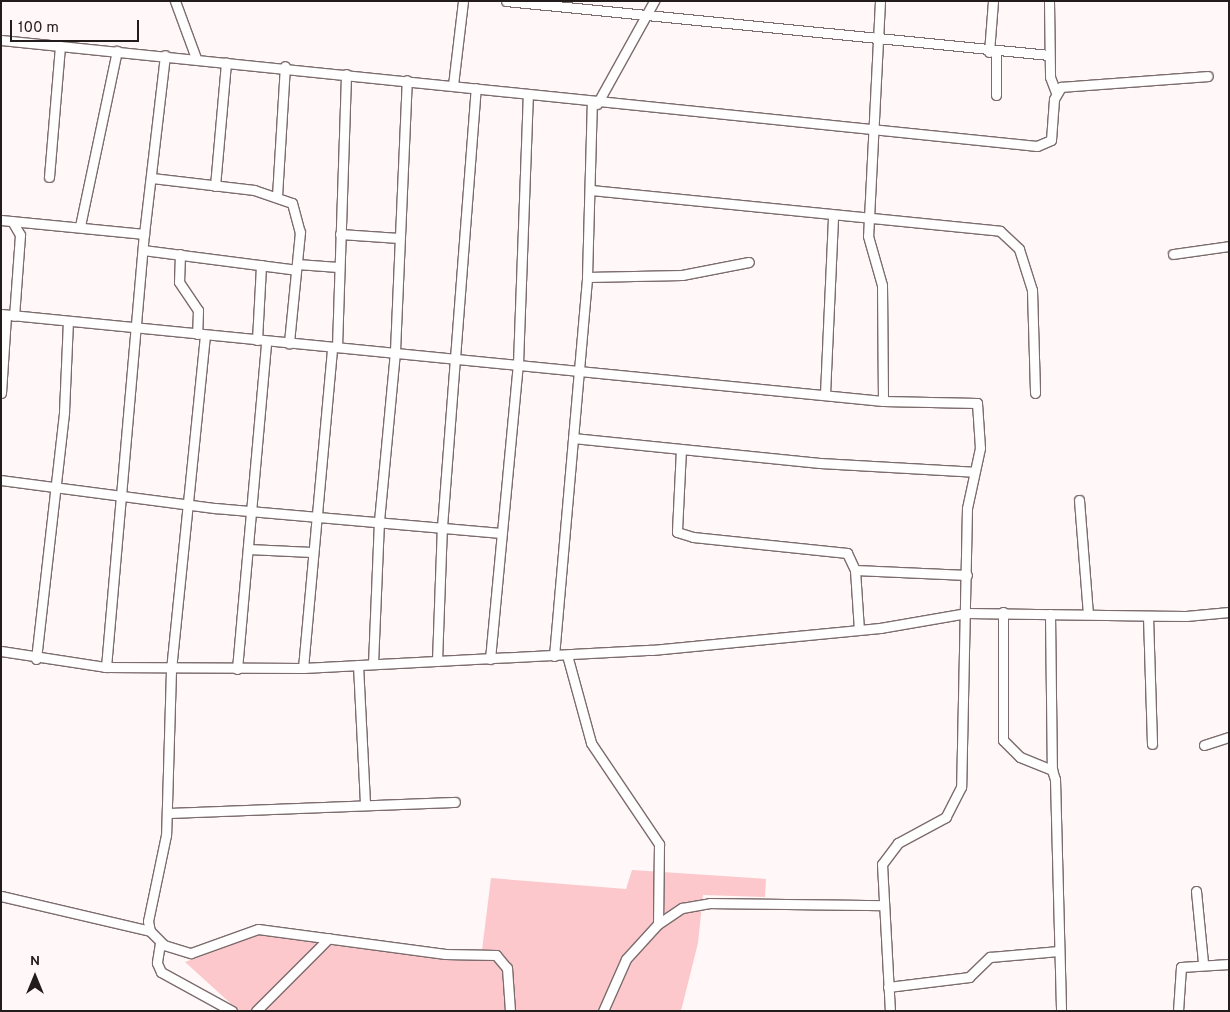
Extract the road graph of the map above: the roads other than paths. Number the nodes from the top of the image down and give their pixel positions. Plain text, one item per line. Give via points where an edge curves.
1 (175, 1) edge
2 (463, 1) edge
3 (506, 1) edge
4 (654, 1) edge
5 (880, 1) edge
6 (994, 1) edge
7 (1049, 1) edge
8 (540, 3) edge
9 (645, 17) junction
10 (1, 40) edge
11 (877, 41) junction
12 (60, 46) junction
13 (116, 51) junction
14 (993, 52) junction
15 (165, 55) junction
16 (1049, 55) junction
17 (196, 58) junction
18 (226, 62) junction
19 (285, 66) junction
20 (346, 74) junction
21 (1208, 76) dead end
22 (407, 80) junction
23 (453, 85) junction
24 (476, 88) junction
25 (1056, 93) junction
26 (528, 94) junction
27 (996, 95) dead end
28 (594, 104) junction
29 (870, 132) junction
30 (49, 177) dead end
31 (152, 178) junction
32 (215, 186) junction
33 (591, 190) junction
34 (277, 196) junction
35 (833, 216) junction
36 (869, 219) junction
37 (1, 220) edge
38 (12, 221) junction
39 (80, 226) junction
40 (144, 234) junction
41 (340, 234) junction
42 (399, 238) junction
43 (1229, 246) edge
44 (143, 250) junction
45 (180, 254) junction
46 (1173, 254) dead end
47 (749, 262) dead end
48 (261, 265) junction
49 (296, 267) junction
50 (338, 267) junction
51 (587, 276) junction
52 (7, 315) edge
53 (68, 321) junction
54 (137, 328) junction
55 (201, 334) junction
56 (261, 340) junction
57 (289, 343) junction
58 (334, 347) junction
59 (395, 351) junction
60 (458, 358) junction
61 (518, 364) junction
62 (580, 370) junction
63 (1, 393) edge
64 (1035, 393) dead end
65 (825, 394) junction
66 (883, 401) junction
67 (573, 438) junction
68 (681, 449) junction
69 (974, 472) junction
70 (1, 480) edge
71 (56, 487) junction
72 (120, 496) junction
73 (1079, 500) dead end
74 (186, 505) junction
75 (251, 511) junction
76 (315, 514) junction
77 (379, 521) junction
78 (442, 527) junction
79 (501, 534) junction
80 (248, 549) junction
81 (312, 552) junction
82 (855, 570) junction
83 (967, 575) junction
84 (1003, 612) junction
85 (1229, 612) edge
86 (967, 613) junction
87 (1050, 614) junction
88 (1088, 614) junction
89 (1148, 616) junction
90 (860, 630) junction
91 (1, 651) edge
92 (567, 655) junction
93 (554, 656) junction
94 (36, 659) junction
95 (490, 659) junction
96 (437, 661) junction
97 (373, 664) junction
98 (358, 665) junction
99 (106, 667) junction
100 (304, 668) junction
101 (237, 669) junction
102 (171, 670) junction
103 (1229, 738) edge
104 (1152, 744) dead end
105 (1204, 745) dead end
106 (1052, 770) junction
107 (456, 802) dead end
108 (365, 805) junction
109 (167, 813) junction
110 (1196, 891) dead end
111 (1, 896) edge
112 (882, 905) junction
113 (658, 924) junction
114 (150, 931) junction
115 (329, 938) junction
116 (160, 943) junction
117 (1059, 951) junction
118 (1203, 963) junction
119 (1229, 964) edge
120 (888, 987) junction
121 (232, 1011) edge
122 (256, 1011) edge
123 (510, 1011) edge
124 (603, 1011) edge
125 (890, 1011) edge
126 (1061, 1011) edge
127 (1178, 1011) edge

1 - 17 street
2 - 23 street
3 - 8 street
4 - 9 street
5 - 11 street
6 - 14 street
7 - 16 street
8 - 9 street
9 - 11 street
9 - 28 street
10 - 12 street
11 - 14 street
11 - 29 street
12 - 13 street
12 - 30 street
13 - 15 street
13 - 39 street
14 - 16 street
14 - 27 street
15 - 17 street
15 - 31 street
16 - 25 street via 1050,82
17 - 18 street
18 - 19 street
18 - 32 street
19 - 20 street
19 - 34 street
20 - 22 street
20 - 41 street
21 - 25 street via 1076,84
22 - 23 street
22 - 42 street
23 - 24 street
24 - 26 street
24 - 60 street
25 - 29 street via 1051,140 1044,145
26 - 28 street
26 - 61 street
28 - 29 street
28 - 33 street
29 - 36 street
31 - 32 street
31 - 40 street
32 - 34 street
33 - 35 street
33 - 51 street
34 - 49 street via 292,203 300,217
35 - 36 street
35 - 65 street
36 - 64 street via 990,228 1009,238 1022,257 1032,290
36 - 66 street via 869,244 882,285
37 - 38 street
38 - 39 street
38 - 52 street via 20,235
39 - 40 street
40 - 44 street
41 - 42 street
41 - 50 street
42 - 59 street
43 - 46 street
44 - 45 street
44 - 54 street
45 - 48 street
45 - 55 street via 179,282 198,310
47 - 51 street via 682,275
48 - 49 street
48 - 56 street
49 - 50 street
49 - 57 street
50 - 58 street
51 - 62 street
52 - 53 street
52 - 63 street
53 - 54 street
53 - 71 street
54 - 55 street
54 - 72 street
55 - 56 street
55 - 74 street
56 - 57 street
56 - 75 street
57 - 58 street
58 - 59 street
58 - 76 street
59 - 60 street
59 - 77 street
60 - 61 street
60 - 78 street
61 - 62 street
61 - 79 street
62 - 65 street
62 - 67 street
65 - 66 street
66 - 69 street via 977,403 981,429
67 - 68 street
67 - 93 street
68 - 69 street
68 - 82 street via 675,516 680,534 841,550 851,558
69 - 83 street via 967,497
70 - 71 street
71 - 72 street
71 - 94 street
72 - 74 street
72 - 99 street
73 - 88 street
74 - 75 street
74 - 102 street
75 - 76 street
75 - 80 street
76 - 77 street
76 - 81 street
77 - 78 street
77 - 97 street
78 - 79 street
78 - 96 street
79 - 95 street
80 - 81 street
80 - 101 street
81 - 100 street
82 - 83 street
82 - 90 street
83 - 86 street
84 - 86 street
84 - 87 street
84 - 106 street via 1003,740 1020,756
85 - 89 street
86 - 90 street
86 - 112 street via 964,758 959,799 946,817 898,843 886,854 881,878
87 - 88 street
87 - 106 street
88 - 89 street
89 - 104 street
90 - 92 street
91 - 94 street
92 - 93 street
92 - 113 street via 591,743 659,844
93 - 95 street
94 - 99 street
95 - 96 street
96 - 97 street
97 - 98 street
98 - 100 street
98 - 108 street
99 - 102 street
100 - 101 street
101 - 102 street
102 - 109 street
103 - 105 street
106 - 117 street
107 - 108 street
108 - 109 street
109 - 114 street via 164,852 148,921
110 - 118 street
111 - 114 street
112 - 113 street via 694,905
112 - 120 street
113 - 124 street via 619,970
114 - 116 street
115 - 116 street via 258,929 191,953
115 - 122 street
115 - 123 street via 496,956 507,968
116 - 121 street via 157,963 161,972
117 - 120 street via 990,957 969,977
117 - 126 street
118 - 119 street
118 - 127 street via 1181,967
120 - 125 street

